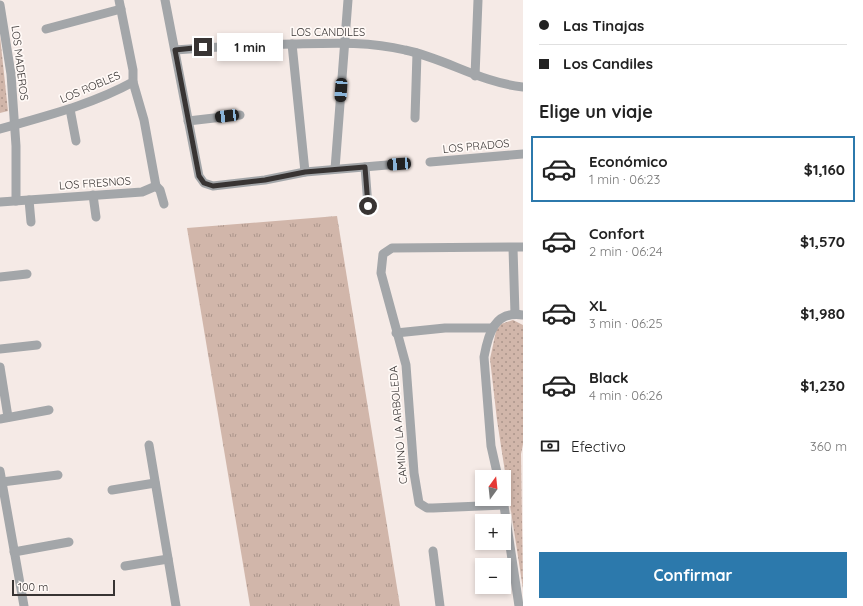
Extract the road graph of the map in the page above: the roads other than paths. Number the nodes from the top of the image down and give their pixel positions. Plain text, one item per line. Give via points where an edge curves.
1 (165, 0) edge
2 (348, 0) edge
3 (478, 0) edge
4 (120, 4) edge
5 (0, 5) edge
6 (46, 29) dead end
7 (345, 42) junction
8 (292, 44) junction
9 (175, 50) junction
10 (417, 53) junction
11 (475, 76) junction
12 (133, 82) junction
13 (523, 87) edge
14 (70, 109) junction
15 (240, 115) dead end
16 (415, 118) dead end
17 (188, 121) junction
18 (15, 125) junction
19 (0, 129) edge
20 (76, 141) dead end
21 (523, 154) edge
22 (430, 162) dead end
23 (399, 164) dead end
24 (365, 167) junction
25 (335, 169) junction
26 (305, 172) junction
27 (156, 186) junction
28 (93, 195) junction
29 (29, 200) junction
30 (16, 201) junction
31 (0, 202) edge
32 (164, 204) dead end
33 (368, 206) dead end
34 (96, 217) dead end
35 (31, 222) dead end
36 (523, 247) edge
37 (513, 248) junction
38 (27, 274) dead end
39 (0, 277) edge
40 (519, 315) edge
41 (493, 328) junction
42 (396, 333) junction
43 (37, 345) dead end
44 (0, 349) edge
45 (0, 366) edge
46 (49, 410) dead end
47 (4, 418) edge
48 (149, 445) dead end
49 (496, 470) edge
50 (0, 471) edge
51 (58, 475) dead end
52 (2, 482) junction
53 (155, 483) junction
54 (112, 490) dead end
55 (475, 504) edge
56 (504, 506) edge
57 (69, 542) dead end
58 (433, 551) dead end
59 (14, 552) junction
60 (168, 559) junction
61 (125, 566) dead end
62 (24, 606) edge
63 (176, 606) edge
64 (440, 606) edge
65 (519, 606) edge

1 - 9 street
2 - 7 street
3 - 11 street
4 - 6 street
4 - 12 street, LOS ROBLES
5 - 18 street, LOS MADEROS via 11,74
7 - 8 street, LOS CANDILES
7 - 10 street, LOS CANDILES via 391,47
7 - 25 street
8 - 9 street, LOS CANDILES via 244,44
8 - 26 street
9 - 17 street
10 - 11 street, LOS CANDILES
10 - 16 street
11 - 13 street, LOS CANDILES
12 - 14 street, LOS ROBLES
12 - 27 street via 144,120
14 - 18 street, LOS ROBLES
14 - 20 street
15 - 17 street
17 - 26 street via 199,176 207,185 265,180
18 - 19 street, LOS ROBLES
18 - 30 street, LOS MADEROS
21 - 22 street, LOS PRADOS
23 - 24 street
24 - 25 street
24 - 33 street
25 - 26 street
27 - 28 street, LOS FRESNOS via 142,192
27 - 32 street via 160,190
28 - 29 street, LOS FRESNOS
28 - 34 street
29 - 30 street, LOS FRESNOS
29 - 35 street
30 - 31 street, LOS FRESNOS
36 - 37 street, CAMINO LA ARBOLEDA
37 - 40 street
37 - 42 street, CAMINO LA ARBOLEDA via 402,247 387,250 383,254 381,273
38 - 39 street
40 - 41 street via 505,315
41 - 42 street via 445,328
41 - 49 street via 484,357 491,446
42 - 55 street, CAMINO LA ARBOLEDA via 406,365 414,473 419,503 427,508
43 - 44 street
45 - 47 street
46 - 47 street
48 - 53 street
50 - 52 street
51 - 52 street
52 - 59 street
53 - 54 street
53 - 60 street
56 - 65 street
57 - 59 street
58 - 64 street
59 - 62 street
60 - 61 street
60 - 63 street

